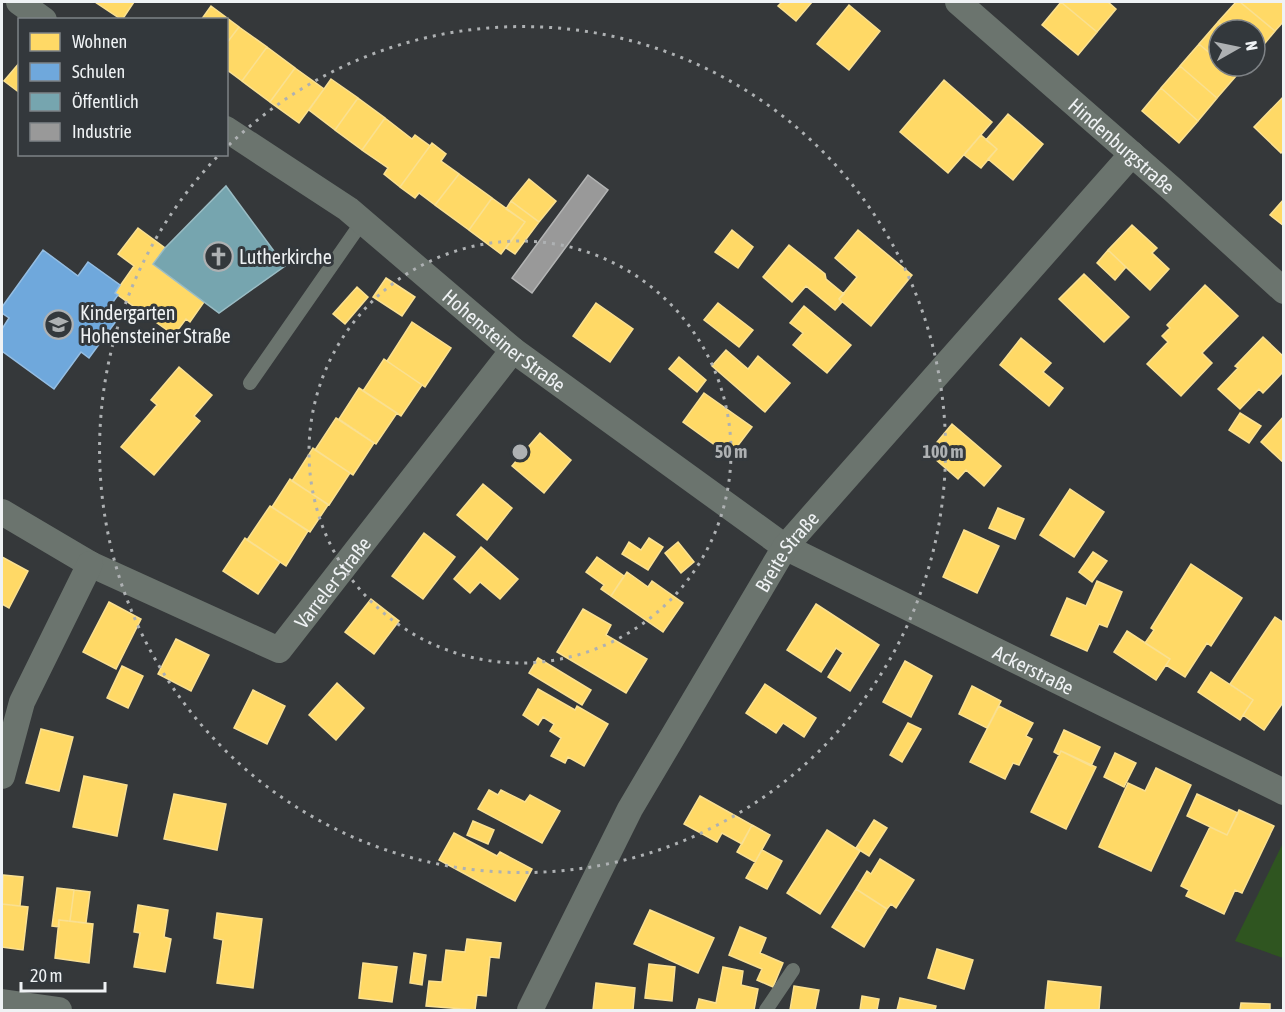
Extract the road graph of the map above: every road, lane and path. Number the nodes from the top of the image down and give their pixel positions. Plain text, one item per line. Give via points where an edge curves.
1 (19, 2) edge
2 (958, 2) edge
3 (41, 18) edge
4 (228, 130) edge
5 (1132, 154) junction
6 (362, 222) junction
7 (1284, 291) edge
8 (513, 350) junction
9 (250, 383) dead end
10 (2, 512) edge
11 (785, 547) junction
12 (90, 564) junction
13 (2, 776) edge
14 (1284, 792) edge
15 (793, 970) dead end
16 (2, 1002) edge
17 (59, 1011) edge
18 (530, 1011) edge
19 (766, 1011) edge

1 - 3 street
2 - 5 street, Hindenburgstraße
4 - 6 street, Hohensteiner Straße
5 - 7 street, Hindenburgstraße
5 - 11 street, Breite Straße
6 - 8 street, Hohensteiner Straße
6 - 9 lane
8 - 11 street, Hohensteiner Straße
8 - 12 street, Varreler Straße via 279,650
10 - 12 street, Varreler Straße
11 - 14 street, Ackerstraße
11 - 18 street, Breite Straße via 630,809
12 - 13 street via 22,702
15 - 19 lane
16 - 17 street

